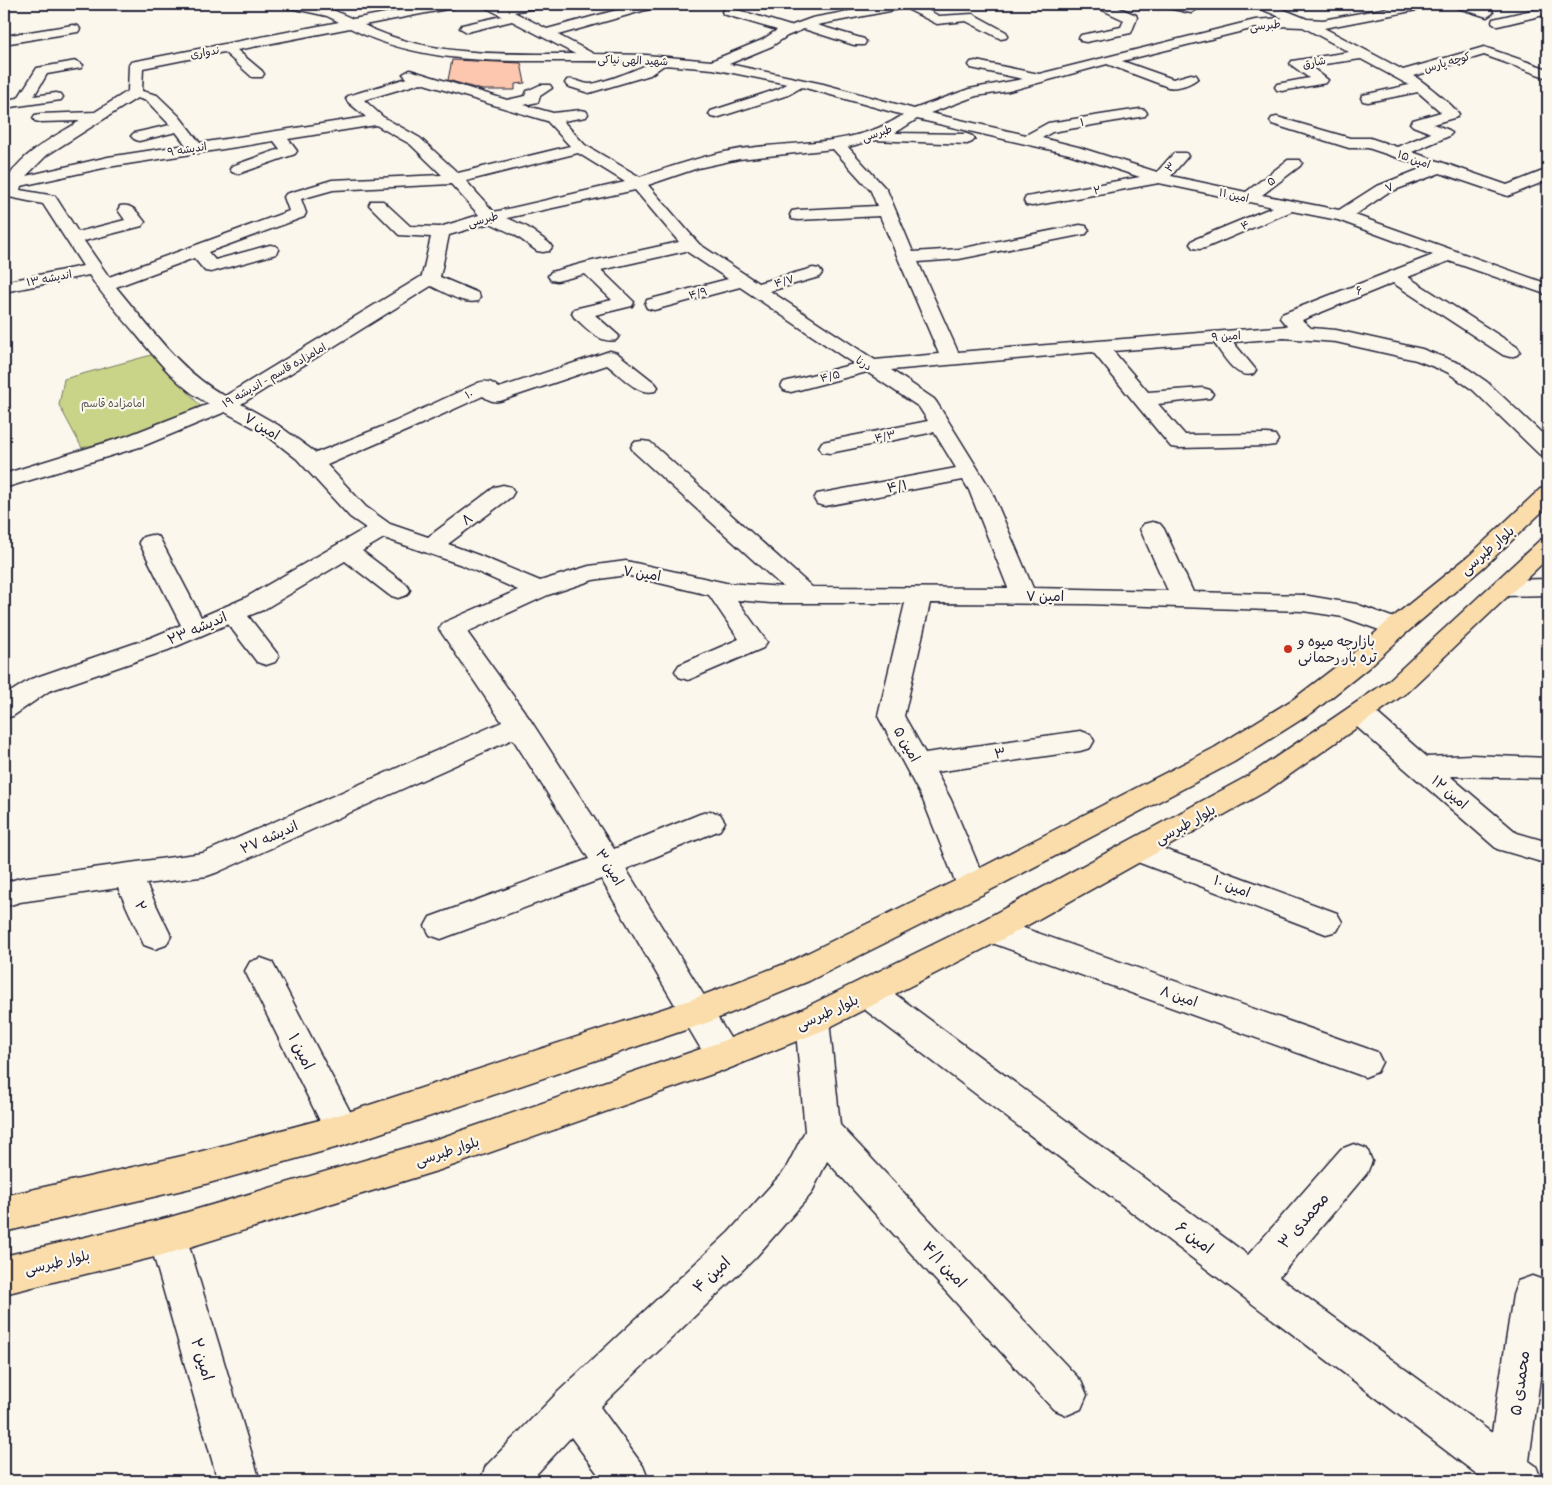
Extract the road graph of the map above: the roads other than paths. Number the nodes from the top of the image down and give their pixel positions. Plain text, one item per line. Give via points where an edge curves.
1 (290, 4) edge
2 (452, 4) edge
3 (489, 4) edge
4 (534, 4) edge
5 (652, 4) edge
6 (906, 4) edge
7 (1100, 4) edge
8 (1168, 4) edge
9 (1261, 4) edge
10 (1427, 4) edge
11 (1459, 4) edge
12 (1518, 6) dead end
13 (366, 8) dead end
14 (876, 8) junction
15 (1191, 10) dead end
16 (502, 11) junction
17 (728, 11) dead end
18 (1546, 12) edge
19 (1487, 14) dead end
20 (514, 17) junction
21 (380, 18) junction
22 (898, 19) dead end
23 (809, 20) junction
24 (1498, 22) dead end
25 (351, 23) junction
26 (1309, 25) junction
27 (467, 28) dead end
28 (73, 29) dead end
29 (790, 30) junction
30 (546, 34) junction
31 (1001, 35) dead end
32 (1086, 38) dead end
33 (4, 40) edge
34 (860, 42) dead end
35 (411, 46) junction
36 (228, 48) junction
37 (678, 48) dead end
38 (1364, 54) junction
39 (592, 58) junction
40 (646, 59) junction
41 (1108, 60) junction
42 (664, 61) junction
43 (447, 64) junction
44 (76, 65) dead end
45 (713, 65) junction
46 (976, 65) dead end
47 (257, 74) dead end
48 (1548, 74) edge
49 (1402, 75) junction
50 (416, 76) junction
51 (1040, 78) junction
52 (1190, 78) dead end
53 (572, 82) dead end
54 (800, 83) junction
55 (1282, 86) dead end
56 (1422, 87) junction
57 (545, 88) dead end
58 (135, 93) junction
59 (56, 97) dead end
60 (1368, 98) dead end
61 (23, 101) junction
62 (4, 104) edge
63 (508, 104) junction
64 (1140, 113) dead end
65 (581, 114) dead end
66 (716, 114) dead end
67 (915, 114) junction
68 (98, 116) junction
69 (40, 118) dead end
70 (552, 118) junction
71 (378, 120) junction
72 (1277, 121) dead end
73 (180, 127) junction
74 (139, 136) dead end
75 (278, 136) junction
76 (871, 136) junction
77 (957, 138) junction
78 (1028, 140) junction
79 (837, 144) junction
80 (983, 146) dead end
81 (195, 147) junction
82 (580, 148) junction
83 (1397, 152) junction
84 (1180, 156) dead end
85 (1294, 163) dead end
86 (1440, 167) junction
87 (238, 169) dead end
88 (1548, 174) edge
89 (1161, 178) junction
90 (455, 179) junction
91 (638, 183) junction
92 (10, 191) edge
93 (1248, 198) junction
94 (1032, 201) dead end
95 (377, 205) dead end
96 (1290, 206) junction
97 (126, 210) dead end
98 (886, 211) junction
99 (798, 215) dead end
100 (1342, 216) junction
101 (490, 217) junction
102 (1080, 230) dead end
103 (441, 232) junction
104 (74, 238) junction
105 (1199, 244) dead end
106 (690, 245) junction
107 (543, 247) dead end
108 (197, 250) junction
109 (270, 250) dead end
110 (1450, 254) junction
111 (906, 258) junction
112 (588, 267) junction
113 (813, 272) dead end
114 (557, 276) dead end
115 (1394, 276) junction
116 (100, 277) junction
117 (430, 279) junction
118 (748, 285) junction
119 (4, 287) edge
120 (1548, 289) edge
121 (471, 297) dead end
122 (654, 304) dead end
123 (1306, 334) junction
124 (610, 336) dead end
125 (1219, 337) junction
126 (1098, 346) junction
127 (1510, 351) dead end
128 (951, 358) junction
129 (869, 366) junction
130 (1246, 370) dead end
131 (791, 386) dead end
132 (648, 387) dead end
133 (1203, 394) dead end
134 (1143, 399) junction
135 (224, 405) junction
136 (940, 425) junction
137 (1267, 440) dead end
138 (642, 447) dead end
139 (830, 447) dead end
140 (1548, 450) edge
141 (312, 463) junction
142 (970, 472) junction
143 (4, 481) edge
144 (503, 492) dead end
145 (1548, 494) edge
146 (825, 499) dead end
147 (382, 529) junction
148 (1152, 529) dead end
149 (151, 542) dead end
150 (1548, 545) edge
151 (431, 546) junction
152 (347, 551) junction
153 (1548, 587) edge
154 (1504, 588) junction
155 (718, 589) junction
156 (398, 590) dead end
157 (539, 590) junction
158 (806, 595) junction
159 (919, 596) junction
160 (1024, 596) junction
161 (1184, 599) junction
162 (232, 613) junction
163 (1396, 628) junction
164 (195, 629) junction
165 (266, 656) dead end
166 (688, 670) dead end
167 (4, 709) edge
168 (1360, 714) junction
169 (519, 725) junction
170 (1080, 741) dead end
171 (919, 764) junction
172 (1421, 767) junction
173 (1548, 768) edge
174 (710, 822) dead end
175 (1137, 850) junction
176 (1548, 853) edge
177 (608, 864) junction
178 (127, 875) junction
179 (972, 886) junction
180 (4, 895) edge
181 (1326, 922) dead end
182 (441, 926) dead end
183 (992, 930) junction
184 (155, 936) dead end
185 (261, 971) dead end
186 (868, 993) junction
187 (698, 1012) junction
188 (812, 1020) junction
189 (723, 1056) junction
190 (1365, 1062) dead end
191 (342, 1130) junction
192 (823, 1132) junction
193 (1354, 1161) dead end
194 (4, 1214) edge
195 (167, 1236) junction
196 (4, 1275) edge
197 (1252, 1280) junction
198 (1532, 1295) dead end
199 (1067, 1395) dead end
200 (573, 1405) junction
201 (1510, 1478) edge
202 (240, 1481) edge
203 (501, 1481) edge
204 (628, 1481) edge

1 - 25 street, شهید الهی نیاکی via 331,13
2 - 21 street, ندواری
3 - 16 street
4 - 16 street
5 - 30 street
6 - 14 street
6 - 31 street via 937,20 968,17
7 - 32 street via 1131,18 1126,30
8 - 15 street
9 - 26 street
10 - 26 street
11 - 19 street
12 - 18 street
13 - 21 street
14 - 22 street
14 - 23 street
16 - 20 street
17 - 29 street
18 - 24 street
20 - 27 street
20 - 30 street
21 - 25 street, ندواری
23 - 29 street
23 - 34 street
25 - 35 street, شهید الهی نیاکی
25 - 36 street, ندواری
26 - 38 street
26 - 41 street, طبرسی via 1255,24
28 - 33 street via 40,39
29 - 45 street
30 - 39 street
35 - 43 street, شهید الهی نیاکی
35 - 50 street
36 - 47 street
36 - 58 street, ندواری via 136,65
37 - 40 street
38 - 49 street
38 - 55 street, شارق via 1297,64 1320,80
39 - 40 street, شهید الهی نیاکی
39 - 43 street, شهید الهی نیاکی via 520,58
40 - 42 street, شهید الهی نیاکی
41 - 51 street, طبرسی
41 - 52 street via 1173,84
42 - 45 street, شهید الهی نیاکی
42 - 53 street via 645,72 590,89
43 - 50 street
44 - 61 street via 42,71
45 - 54 street, شهید الهی نیاکی
46 - 51 street
48 - 49 street, کوچه پارس via 1484,52
49 - 56 street
50 - 63 street
50 - 71 street via 353,99
51 - 67 street, طبرسی via 974,92
54 - 66 street via 783,92
54 - 67 street, شهید الهی نیاکی
56 - 60 street
56 - 83 street via 1426,94 1452,114 1418,123 1444,133
57 - 63 street via 532,94 534,99
58 - 68 street
58 - 73 street via 152,98
59 - 61 street
61 - 62 street
63 - 70 street
64 - 78 street, ۱ via 1048,128
65 - 70 street
67 - 76 street, طبرسی via 894,128
67 - 78 street, امین ۱۱
68 - 69 street
68 - 92 street via 41,152 21,170
70 - 82 street, درنا
71 - 75 street, اندیشه ۹
71 - 90 street via 415,140
72 - 83 street, امین ۱۵ via 1350,143 1370,143
73 - 74 street
73 - 81 street
75 - 81 street, اندیشه ۹
75 - 87 street via 289,151
76 - 77 street
76 - 79 street, طبرسی
77 - 78 street
77 - 80 street
78 - 89 street, امین ۱۱ via 1073,150
79 - 91 street, طبرسی via 740,154 694,164
79 - 98 street via 879,190
81 - 92 street, اندیشه ۹ via 108,162
82 - 90 street
82 - 91 street, درنا
83 - 86 street, امین ۱۵
84 - 89 street, ۳
85 - 93 street, ۵
86 - 88 street, امین ۱۵ via 1508,191
86 - 100 street, ۷ via 1380,190
89 - 93 street, امین ۱۱
89 - 94 street, ۲
90 - 101 street
90 - 108 street, اندیشه ۱۳ via 332,184 292,197 298,213
91 - 101 street, طبرسی
91 - 106 street, درنا
92 - 104 street, امین ۷ via 50,200
93 - 96 street, امین ۱۱
95 - 103 street, طبرسی via 406,231
96 - 100 street, امین ۱۱
96 - 105 street, ۴
97 - 104 street via 136,222
98 - 99 street
98 - 111 street
100 - 110 street, امین ۱۱
101 - 103 street, طبرسی
101 - 107 street via 521,231
102 - 111 street via 959,254
103 - 117 street
104 - 116 street, امین ۷
106 - 112 street
106 - 118 street, درنا
108 - 109 street via 211,267
108 - 116 street, اندیشه ۱۳
110 - 115 street, ۶
110 - 120 street, امین ۱۱
111 - 128 street
112 - 114 street
112 - 124 street via 625,302 581,313
113 - 118 street, ۴/۷
115 - 123 street, ۶ via 1289,318
115 - 127 street
116 - 119 street, اندیشه ۱۳
116 - 135 street, امین ۷ via 177,370 201,391
117 - 121 street
117 - 135 street, امامزاده قاسم - اندیشه ۱۹
118 - 122 street, ۴/۹
118 - 129 street, درنا
123 - 125 street, امین ۹ via 1284,332
123 - 140 street, امین ۹ via 1377,344 1422,355 1454,368 1480,386
125 - 126 street, امین ۹
125 - 130 street
126 - 128 street, امین ۹
126 - 134 street
128 - 129 street, امین ۹
129 - 131 street, ۴/۵
129 - 136 street, درنا via 927,403
132 - 141 street, ۱۰ via 610,357 496,396 484,387
133 - 134 street
134 - 137 street via 1179,442
135 - 141 street, امین ۷ via 271,429
135 - 143 street, امامزاده قاسم - اندیشه ۱۹ via 135,441
136 - 139 street, ۴/۳
136 - 142 street, درنا
138 - 158 street
141 - 147 street, امین ۷ via 358,512
142 - 146 street, ۴/۱
142 - 160 street, درنا
144 - 151 street, ۸
145 - 163 main road, بلوار طبرسی via 1478,560
147 - 151 street, امین ۷
147 - 152 street, اندیشه ۲۳
148 - 161 street
149 - 164 street
150 - 154 main road, بلوار طبرسی
151 - 157 street, امین ۷
152 - 156 street
152 - 162 street, اندیشه ۲۳ via 254,604
153 - 154 street
154 - 168 main road, بلوار طبرسی via 1398,687
155 - 157 street, امین ۷ via 626,568 589,573
155 - 158 street, امین ۷
155 - 166 street via 754,642
157 - 169 street, امین ۳ via 452,629
158 - 159 street, امین ۷
159 - 160 street, امین ۷
159 - 171 street, امین ۵ via 891,716
160 - 161 street, امین ۷
161 - 163 street, امین ۷ via 1303,603 1347,610
162 - 164 street, اندیشه ۲۳
162 - 165 street
163 - 179 main road, بلوار طبرسی via 1304,705 1224,754
164 - 167 street, اندیشه ۲۳ via 40,685
168 - 172 street, امین ۱۲
168 - 175 main road, بلوار طبرسی via 1258,783
169 - 177 street, امین ۳
169 - 178 street, اندیشه ۲۷ via 207,864
170 - 171 street, ۳
171 - 179 street, امین ۵ via 938,800
172 - 173 street
172 - 176 street, امین ۱۲ via 1507,841
174 - 177 street
175 - 181 street, امین ۱۰
175 - 183 main road, بلوار طبرسی
177 - 182 street
177 - 187 street, امین ۳
178 - 180 street, اندیشه ۲۷
178 - 184 street, ۲
179 - 187 main road, بلوار طبرسی via 798,972
183 - 186 main road, بلوار طبرسی
183 - 190 street, امین ۸
185 - 191 street, امین ۱
186 - 188 main road, بلوار طبرسی
186 - 197 street, امین ۶
187 - 189 street, امین ۳
187 - 191 main road, بلوار طبرسی
188 - 189 main road, بلوار طبرسی
188 - 192 street
189 - 195 main road, بلوار طبرسی via 440,1154
191 - 194 main road, بلوار طبرسی via 191,1171
192 - 199 street, امین ۴/۱
192 - 200 street, امین ۴ via 798,1182 742,1245
193 - 197 street, محمدی ۳
195 - 196 main road, بلوار طبرسی
195 - 202 street, امین ۲
197 - 201 street, امین ۶
198 - 201 street, محمدی ۵
200 - 203 street, امین ۴
200 - 204 street

